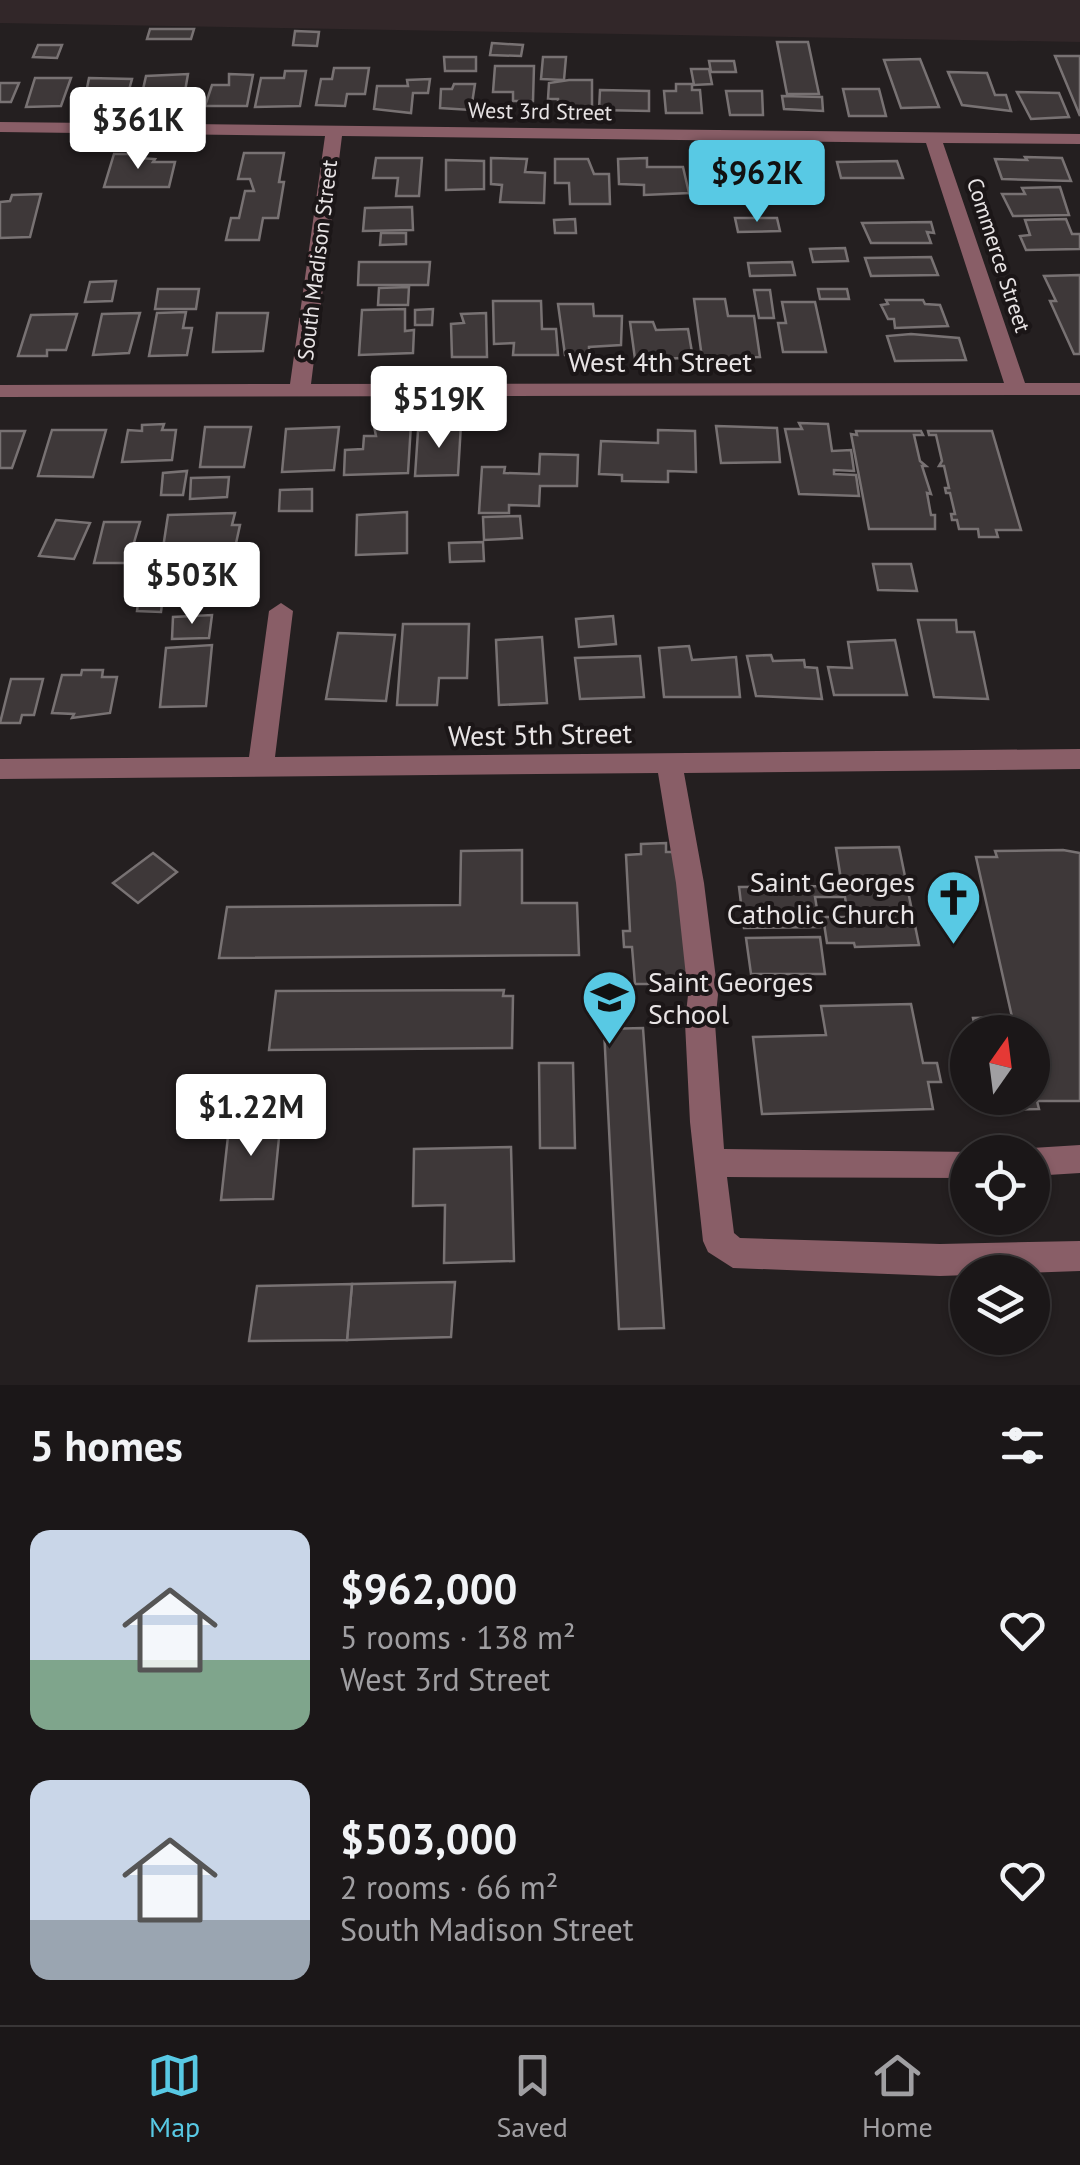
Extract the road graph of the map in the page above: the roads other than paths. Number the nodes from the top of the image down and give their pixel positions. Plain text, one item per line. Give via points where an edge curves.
1 (0, 127) edge
2 (334, 131) junction
3 (933, 138) junction
4 (1080, 139) edge
5 (300, 389) junction
6 (1017, 389) junction
7 (1080, 389) edge
8 (0, 391) edge
9 (282, 611) dead end
10 (1080, 760) edge
11 (668, 763) junction
12 (261, 767) junction
13 (0, 769) edge
14 (1080, 1159) edge
15 (1050, 1161) edge
16 (710, 1162) junction
17 (950, 1164) edge
18 (1080, 1256) edge

1 - 2 street, West 3rd Street
2 - 3 street, West 3rd Street
2 - 5 street, South Madison Street
3 - 4 street, West 3rd Street
3 - 6 street, Commerce Street
5 - 6 street, West 4th Street
5 - 8 street, West 4th Street
6 - 7 street, West 4th Street
9 - 12 street
10 - 11 street, West 5th Street
11 - 12 street, West 5th Street
11 - 16 street via 703,995
12 - 13 street, West 5th Street
14 - 15 street
16 - 17 street
16 - 18 street via 719,1241 733,1253 940,1260

